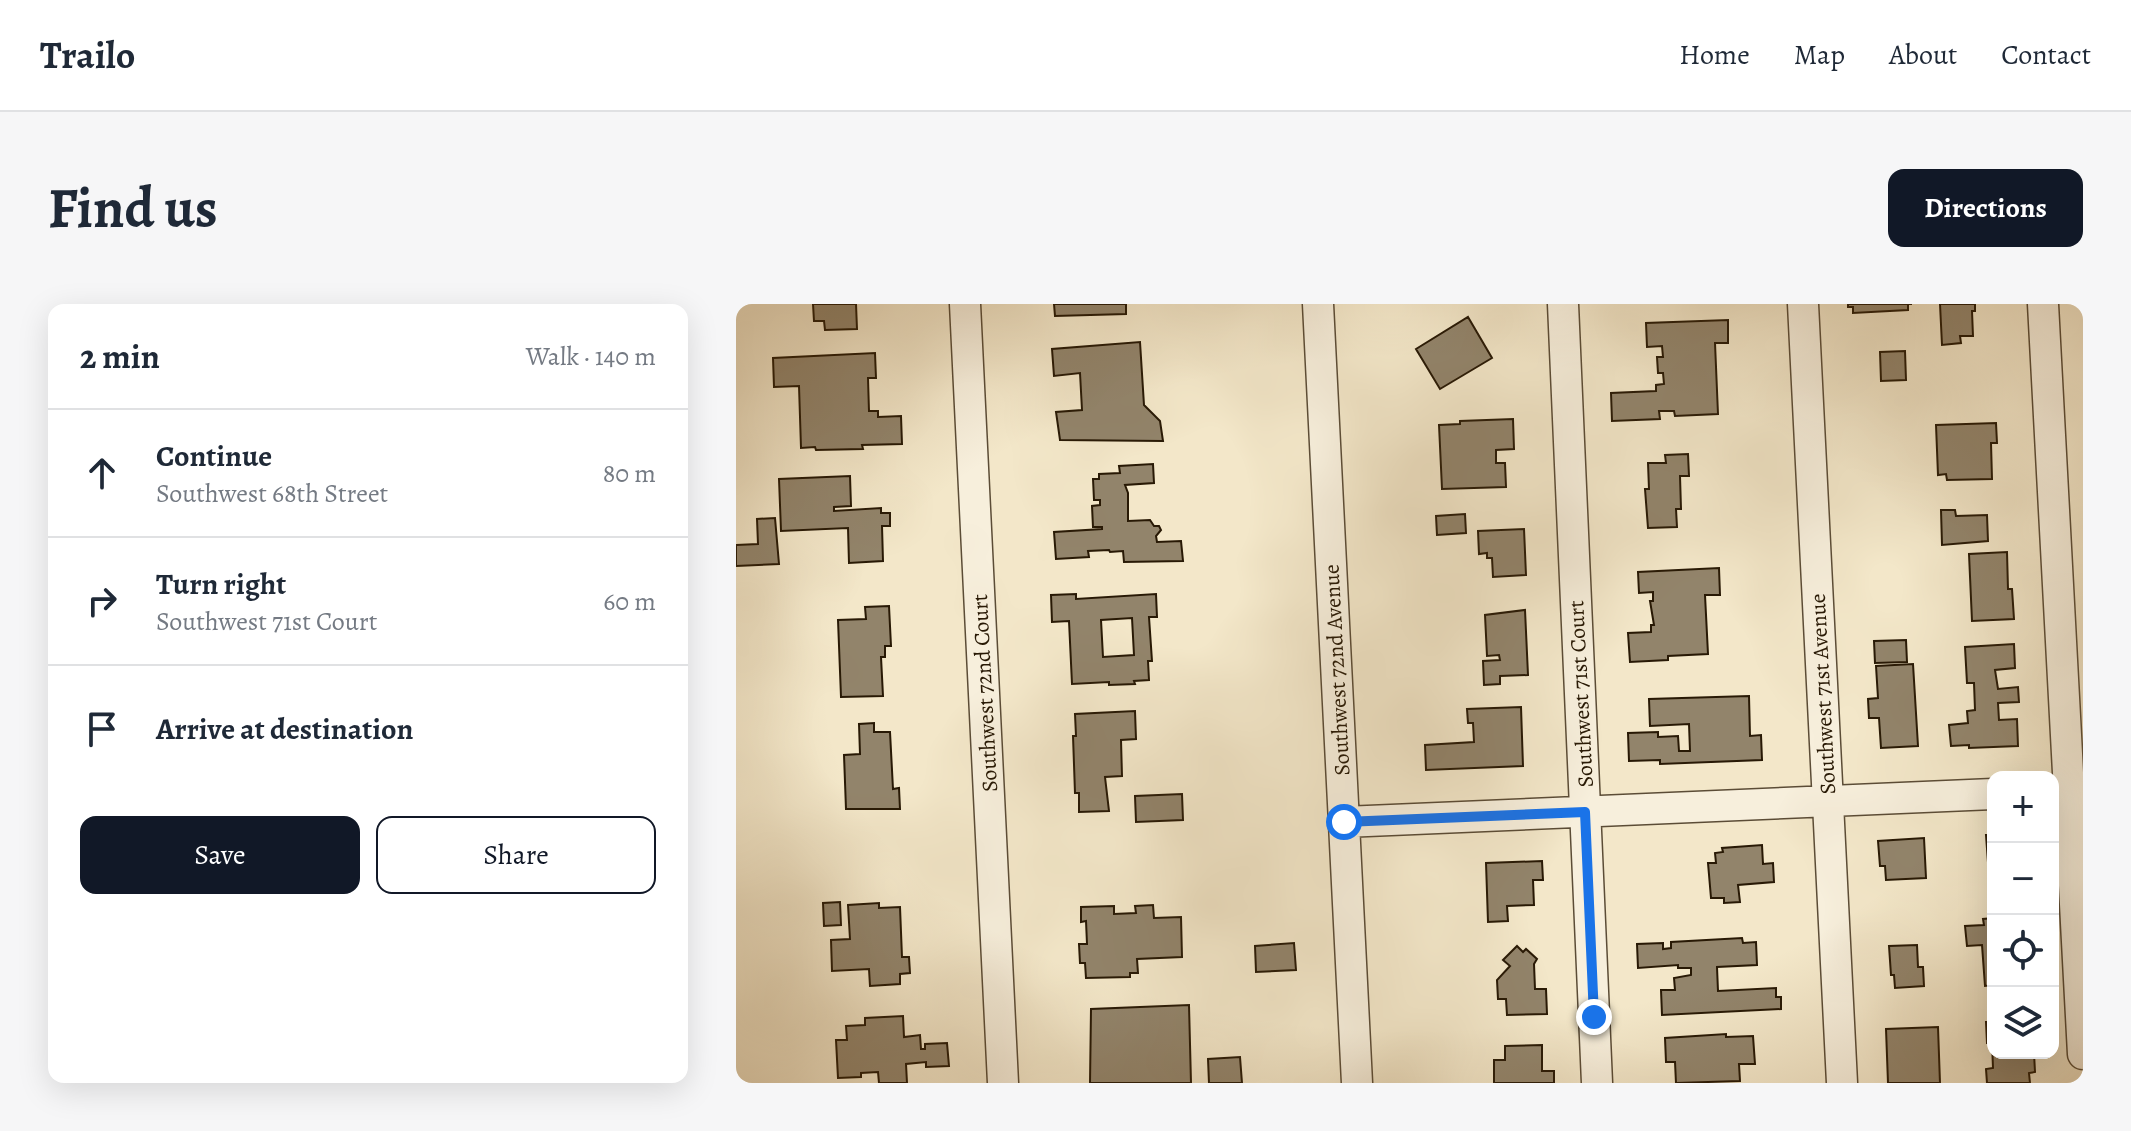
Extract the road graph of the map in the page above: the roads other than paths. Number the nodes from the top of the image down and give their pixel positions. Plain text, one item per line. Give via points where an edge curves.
1 (965, 304) edge
2 (1318, 304) edge
3 (1563, 304) edge
4 (1803, 304) edge
5 (2043, 304) edge
6 (2061, 792) edge
7 (1987, 794) edge
8 (1827, 800) junction
9 (1585, 812) junction
10 (1344, 822) junction
11 (2083, 1054) edge
12 (1003, 1083) edge
13 (1357, 1083) edge
14 (1597, 1083) edge
15 (1842, 1083) edge

1 - 12 street, Southwest 72nd Court
2 - 10 street, Southwest 72nd Avenue
3 - 9 street, Southwest 71st Court
4 - 8 street, Southwest 71st Avenue
5 - 6 street
6 - 11 street
7 - 8 street
8 - 9 street
8 - 15 street, Southwest 71st Avenue
9 - 10 street
9 - 14 street, Southwest 71st Court
10 - 13 street, Southwest 72nd Avenue

